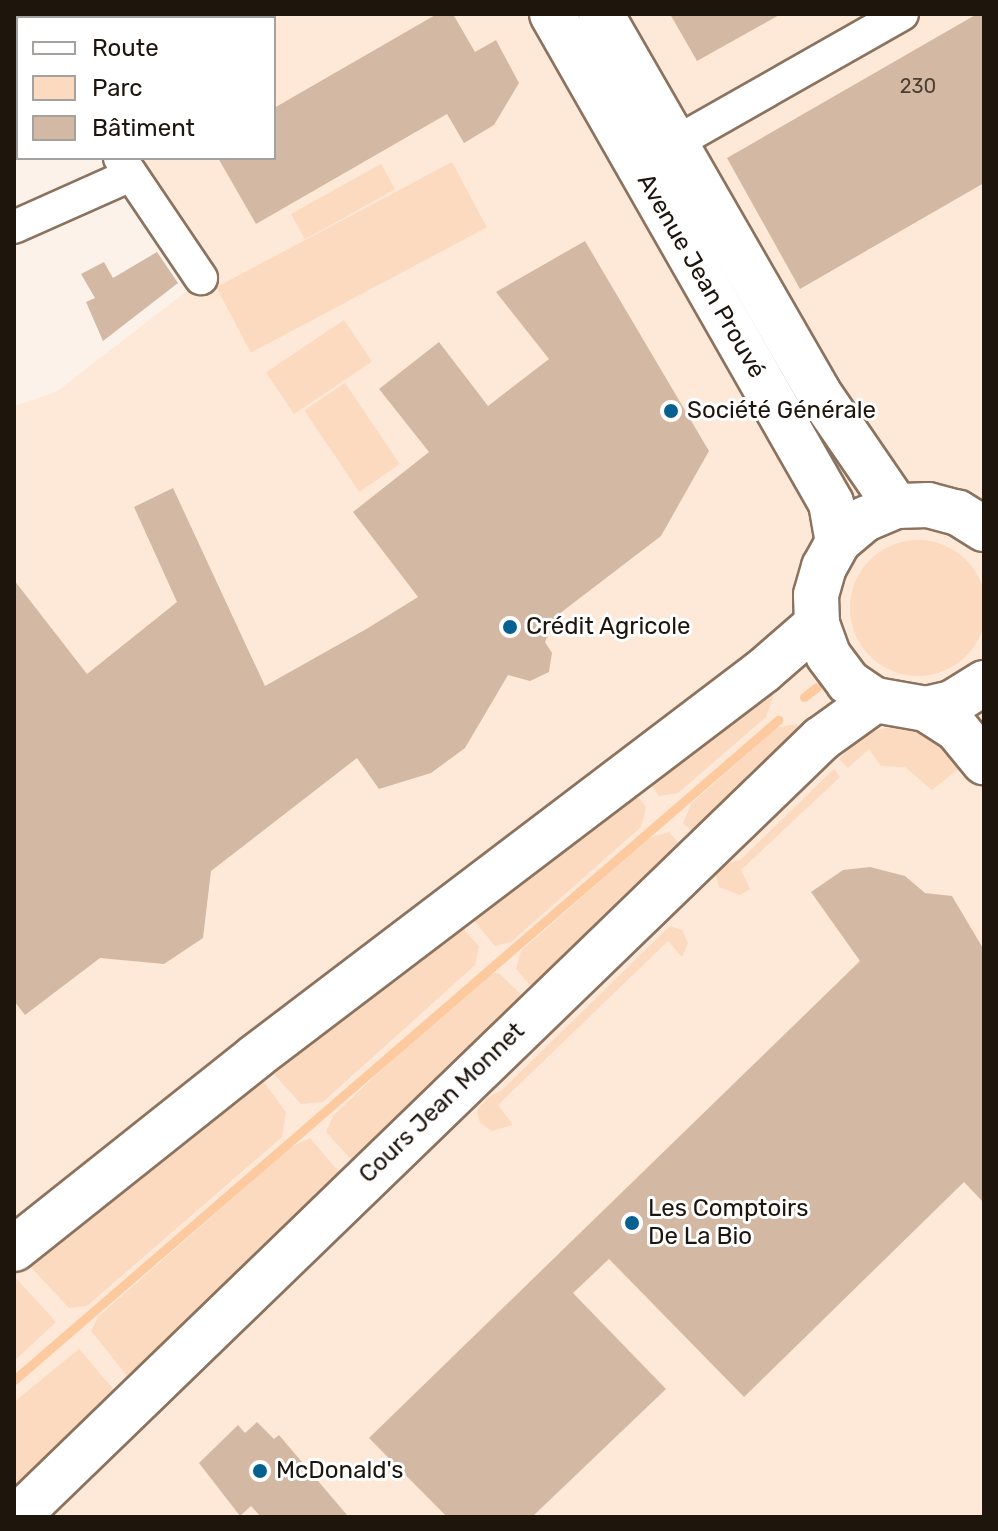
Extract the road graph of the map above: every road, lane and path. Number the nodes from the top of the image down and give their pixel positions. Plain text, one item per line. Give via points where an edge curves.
1 (552, 14) edge
2 (601, 14) edge
3 (902, 14) edge
4 (675, 143) junction
5 (638, 165) junction
6 (126, 166) edge
7 (14, 227) edge
8 (201, 278) dead end
9 (896, 506) junction
10 (984, 529) edge
11 (838, 542) junction
12 (817, 624) junction
13 (984, 683) edge
14 (875, 700) junction
15 (926, 709) junction
16 (984, 762) edge
17 (14, 1249) edge
18 (17, 1517) edge

1 - 5 main road, Avenue Jean Prouvé
2 - 4 main road, Avenue Jean Prouvé
3 - 4 street
4 - 5 main road
4 - 9 main road, Avenue Jean Prouvé via 818,392
5 - 11 main road, Avenue Jean Prouvé via 831,503
6 - 7 street
6 - 8 street
9 - 10 main road via 928,505 958,513
9 - 11 main road via 865,519
11 - 12 main road via 816,595
12 - 14 main road via 828,655 848,682
12 - 17 main road
13 - 15 main road via 952,703
14 - 15 main road
14 - 18 main road, Cours Jean Monnet via 831,730
15 - 16 main road via 957,729

